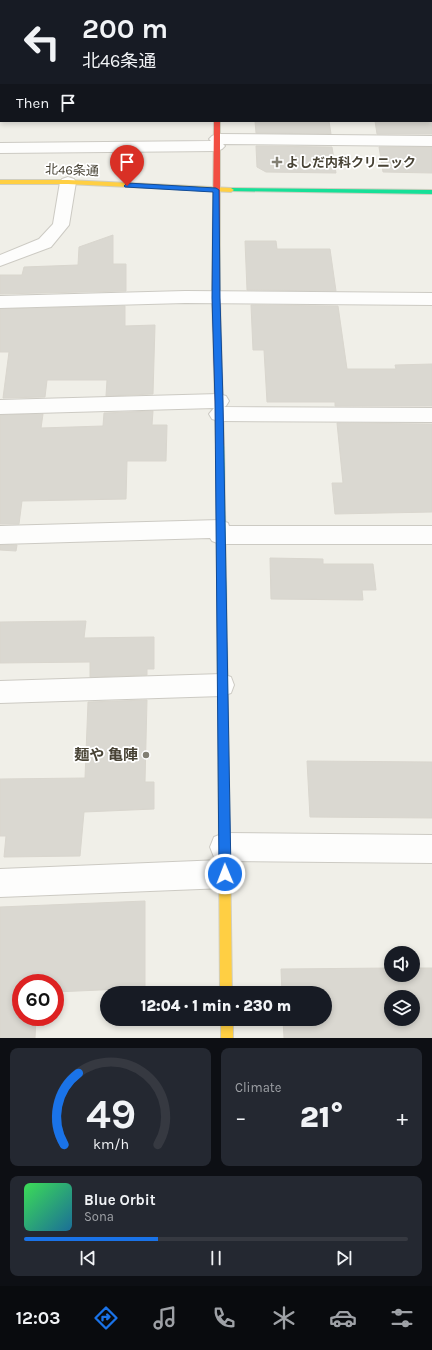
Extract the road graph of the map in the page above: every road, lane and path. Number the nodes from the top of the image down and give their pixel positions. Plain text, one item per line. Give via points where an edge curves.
1 (216, 122) edge
2 (432, 142) edge
3 (217, 143) junction
4 (0, 148) edge
5 (0, 182) edge
6 (68, 182) junction
7 (216, 190) junction
8 (432, 192) edge
9 (0, 261) edge
10 (216, 298) junction
11 (432, 299) edge
12 (0, 302) edge
13 (0, 407) edge
14 (219, 408) junction
15 (432, 415) edge
16 (220, 532) junction
17 (0, 535) edge
18 (432, 535) edge
19 (222, 685) junction
20 (0, 692) edge
21 (432, 849) edge
22 (225, 861) junction
23 (0, 883) edge
24 (226, 986) edge
25 (227, 1026) edge
26 (227, 1038) edge

1 - 3 main road
2 - 3 street
3 - 4 street
3 - 7 main road
5 - 6 main road, 北46条通
6 - 7 main road, 北46条通
6 - 9 street via 61,225 45,243
7 - 8 main road, 北46条通
7 - 10 main road
10 - 11 street
10 - 12 street
10 - 14 main road
13 - 14 street
14 - 15 street
14 - 16 main road
16 - 17 street
16 - 18 street
16 - 19 main road
19 - 20 street
19 - 22 main road
21 - 22 street
22 - 23 street
22 - 24 main road
25 - 26 main road

